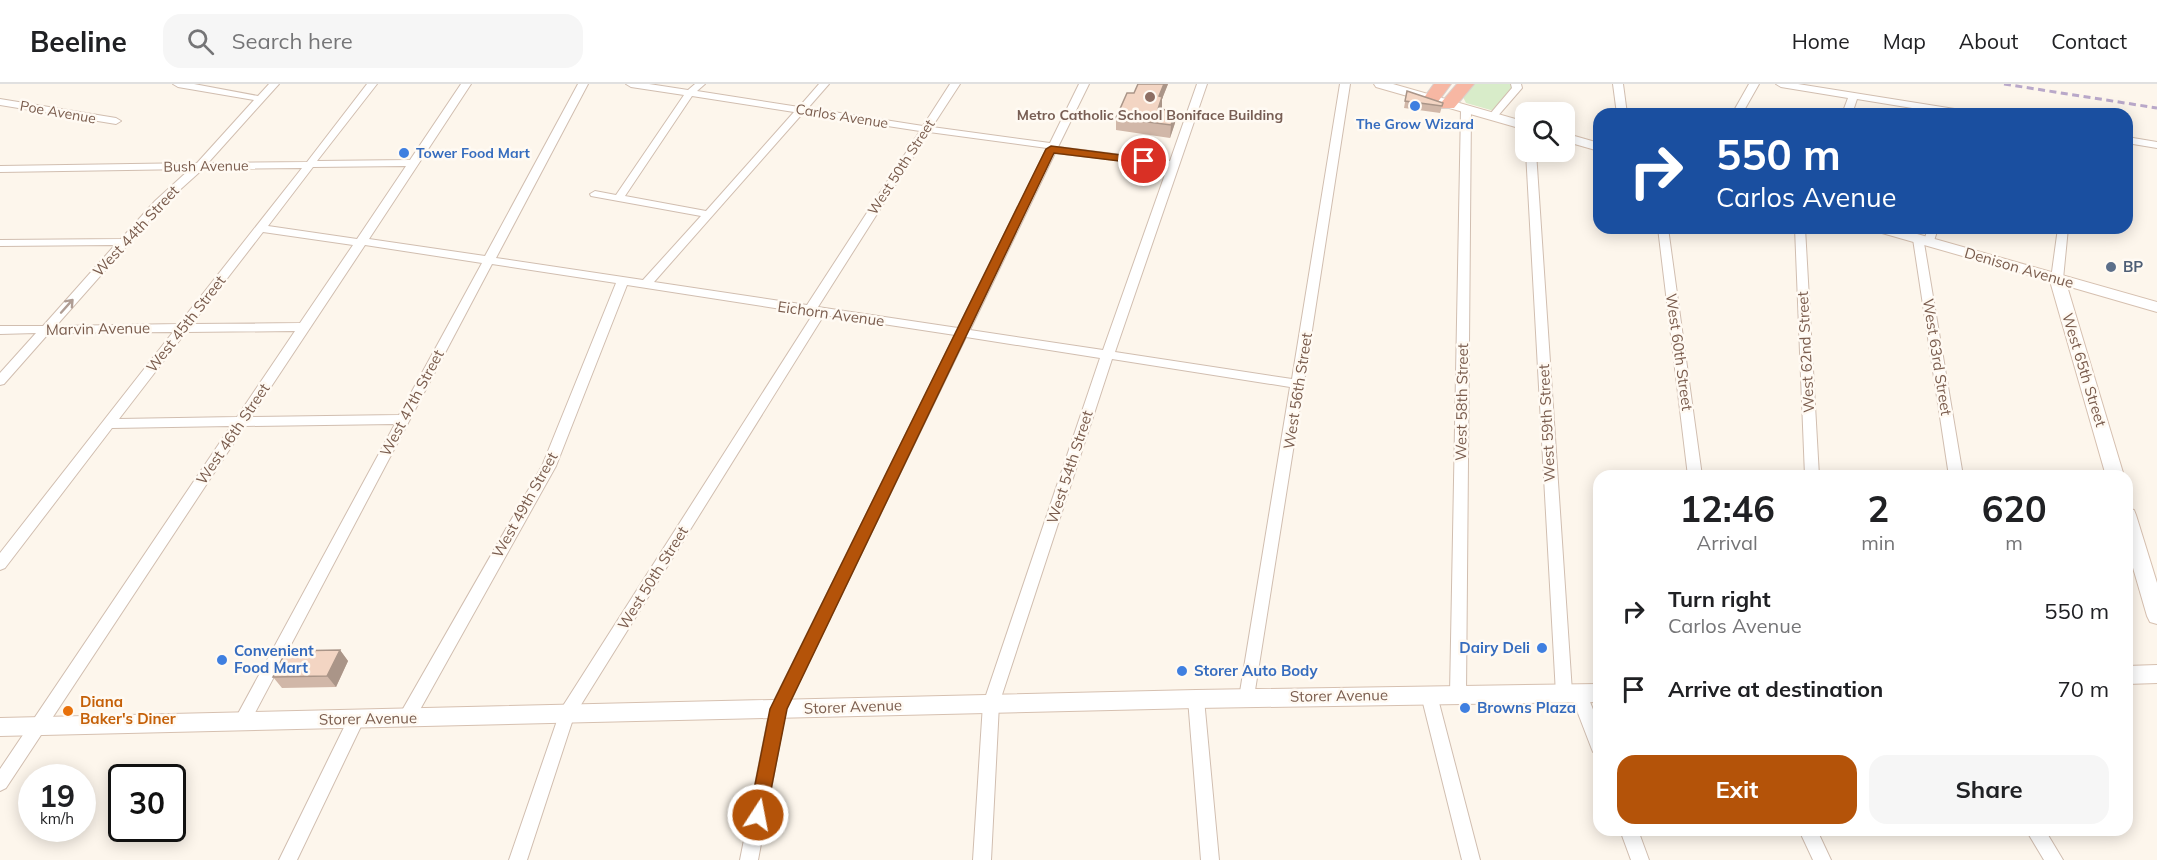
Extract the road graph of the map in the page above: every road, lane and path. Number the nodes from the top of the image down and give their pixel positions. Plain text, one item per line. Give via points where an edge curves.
1 (178, 84) edge
2 (274, 84) edge
3 (372, 84) edge
4 (466, 84) edge
5 (583, 84) edge
6 (631, 84) edge
7 (700, 84) edge
8 (824, 84) edge
9 (955, 84) edge
10 (1084, 84) edge
11 (1202, 84) edge
12 (1345, 84) edge
13 (1443, 84) edge
14 (1466, 84) edge
15 (1516, 84) edge
16 (1618, 84) edge
17 (1754, 84) edge
18 (1781, 84) edge
19 (1385, 85) edge
20 (690, 93) junction
21 (1853, 97) junction
22 (262, 99) junction
23 (1431, 99) junction
24 (0, 102) edge
25 (1448, 104) junction
26 (1622, 108) edge
27 (1740, 108) edge
28 (1849, 108) edge
29 (1924, 108) edge
30 (1466, 109) junction
31 (801, 110) junction
32 (1493, 116) junction
33 (116, 121) dead end
34 (1515, 123) edge
35 (925, 129) junction
36 (1575, 140) edge
37 (2133, 141) edge
38 (1593, 145) edge
39 (2157, 145) edge
40 (1052, 147) junction
41 (1531, 162) edge
42 (412, 163) junction
43 (309, 164) junction
44 (1173, 164) junction
45 (200, 166) junction
46 (0, 169) edge
47 (595, 194) dead end
48 (618, 199) junction
49 (707, 214) junction
50 (261, 228) junction
51 (1664, 234) edge
52 (1800, 234) edge
53 (1911, 234) edge
54 (2063, 234) edge
55 (1927, 237) edge
56 (124, 242) junction
57 (362, 242) junction
58 (0, 243) edge
59 (487, 260) junction
60 (2057, 279) junction
61 (623, 280) junction
62 (647, 284) junction
63 (2157, 307) edge
64 (815, 311) junction
65 (304, 327) junction
66 (183, 328) junction
67 (0, 330) edge
68 (46, 330) junction
69 (961, 333) junction
70 (1107, 356) junction
71 (0, 381) edge
72 (1299, 384) junction
73 (404, 419) junction
74 (241, 421) junction
75 (109, 424) junction
76 (1694, 470) edge
77 (1812, 470) edge
78 (1955, 470) edge
79 (2113, 470) edge
80 (2133, 535) edge
81 (0, 564) edge
82 (2157, 616) edge
83 (2157, 674) edge
84 (2133, 675) edge
85 (1458, 694) junction
86 (1581, 694) edge
87 (1429, 695) junction
88 (1247, 698) junction
89 (1196, 699) junction
90 (991, 705) junction
91 (778, 709) junction
92 (567, 714) junction
93 (406, 719) junction
94 (356, 720) junction
95 (242, 721) junction
96 (0, 727) edge
97 (38, 727) junction
98 (1593, 729) edge
99 (0, 783) edge
100 (1631, 836) edge
101 (1811, 836) edge
102 (2039, 836) edge
103 (288, 860) edge
104 (518, 860) edge
105 (748, 860) edge
106 (982, 860) edge
107 (1210, 860) edge
108 (1471, 860) edge
109 (1640, 860) edge
110 (1822, 860) edge
111 (2054, 860) edge

1 - 22 street
2 - 22 street, West 44th Street
3 - 43 street, West 45th Street
4 - 42 street, West 46th Street
5 - 59 street, West 47th Street
6 - 20 street, Carlos Avenue
7 - 20 street
8 - 31 street
9 - 35 street, West 50th Street
10 - 40 street
11 - 44 street, West 54th Street
12 - 72 street, West 56th Street
13 - 23 highway
14 - 25 highway
15 - 32 street
16 - 26 street
17 - 27 street
18 - 21 street
19 - 23 street
20 - 31 street, Carlos Avenue
20 - 48 street
21 - 28 street
21 - 29 street
22 - 45 street, West 44th Street
23 - 25 street
24 - 33 street, Poe Avenue
25 - 30 street
30 - 32 street
30 - 85 street, West 58th Street
31 - 35 street, Carlos Avenue
31 - 49 street
32 - 34 street
35 - 40 street, Carlos Avenue
35 - 64 street, West 50th Street
36 - 38 street
37 - 39 street
40 - 44 street, Carlos Avenue
40 - 69 street
41 - 86 street, West 59th Street
42 - 43 street, Bush Avenue
42 - 57 street, West 46th Street
43 - 45 street, Bush Avenue
43 - 50 street, West 45th Street
44 - 70 street, West 54th Street
45 - 46 street, Bush Avenue
45 - 56 street, West 44th Street
47 - 48 street
48 - 49 street
49 - 62 street
50 - 57 street, Eichorn Avenue
50 - 66 street, West 45th Street
51 - 76 street, West 60th Street
52 - 77 street, West 62nd Street
53 - 55 street, Denison Avenue
54 - 60 street, West 65th Street
55 - 60 street, Denison Avenue
55 - 78 street, West 63rd Street
56 - 58 street
68 -> 56 street, West 44th Street
57 - 59 street, Eichorn Avenue
57 - 65 street, West 46th Street
59 - 61 street, Eichorn Avenue
59 - 73 street, West 47th Street
60 - 63 street, Denison Avenue
60 - 79 street, West 65th Street
61 - 62 street, Eichorn Avenue
61 - 93 street, West 49th Street via 549,466
62 - 64 street, Eichorn Avenue
64 - 69 street, Eichorn Avenue
64 - 92 street, West 50th Street
65 - 66 street, Marvin Avenue
65 - 74 street, West 46th Street
66 - 68 street, Marvin Avenue
66 - 75 street, West 45th Street
67 - 68 street, Marvin Avenue
68 - 71 street, West 44th Street
69 - 70 street, Eichorn Avenue
69 - 91 street
70 - 72 street, Eichorn Avenue
70 - 90 street, West 54th Street
72 - 88 street, West 56th Street
73 - 74 street
73 - 95 street, West 47th Street
74 - 75 street
74 - 97 street, West 46th Street
75 - 81 street, West 45th Street
80 - 82 street
83 - 84 street
85 - 86 street, Storer Avenue
85 - 87 street, Storer Avenue
86 - 98 street, West 59th Street
87 - 88 street, Storer Avenue
87 - 108 street
88 - 89 street, Storer Avenue
89 - 90 street, Storer Avenue
89 - 107 street
90 - 91 street, Storer Avenue
90 - 106 street, West 54th Street
91 - 92 street, Storer Avenue
91 - 105 street
92 - 93 street, Storer Avenue
92 - 104 street, West 50th Street
93 - 94 street, Storer Avenue
94 - 95 street, Storer Avenue
94 - 103 street
95 - 97 street, Storer Avenue
96 - 97 street, Storer Avenue
97 - 99 street, West 46th Street
100 - 109 street
101 - 110 street
102 - 111 street

